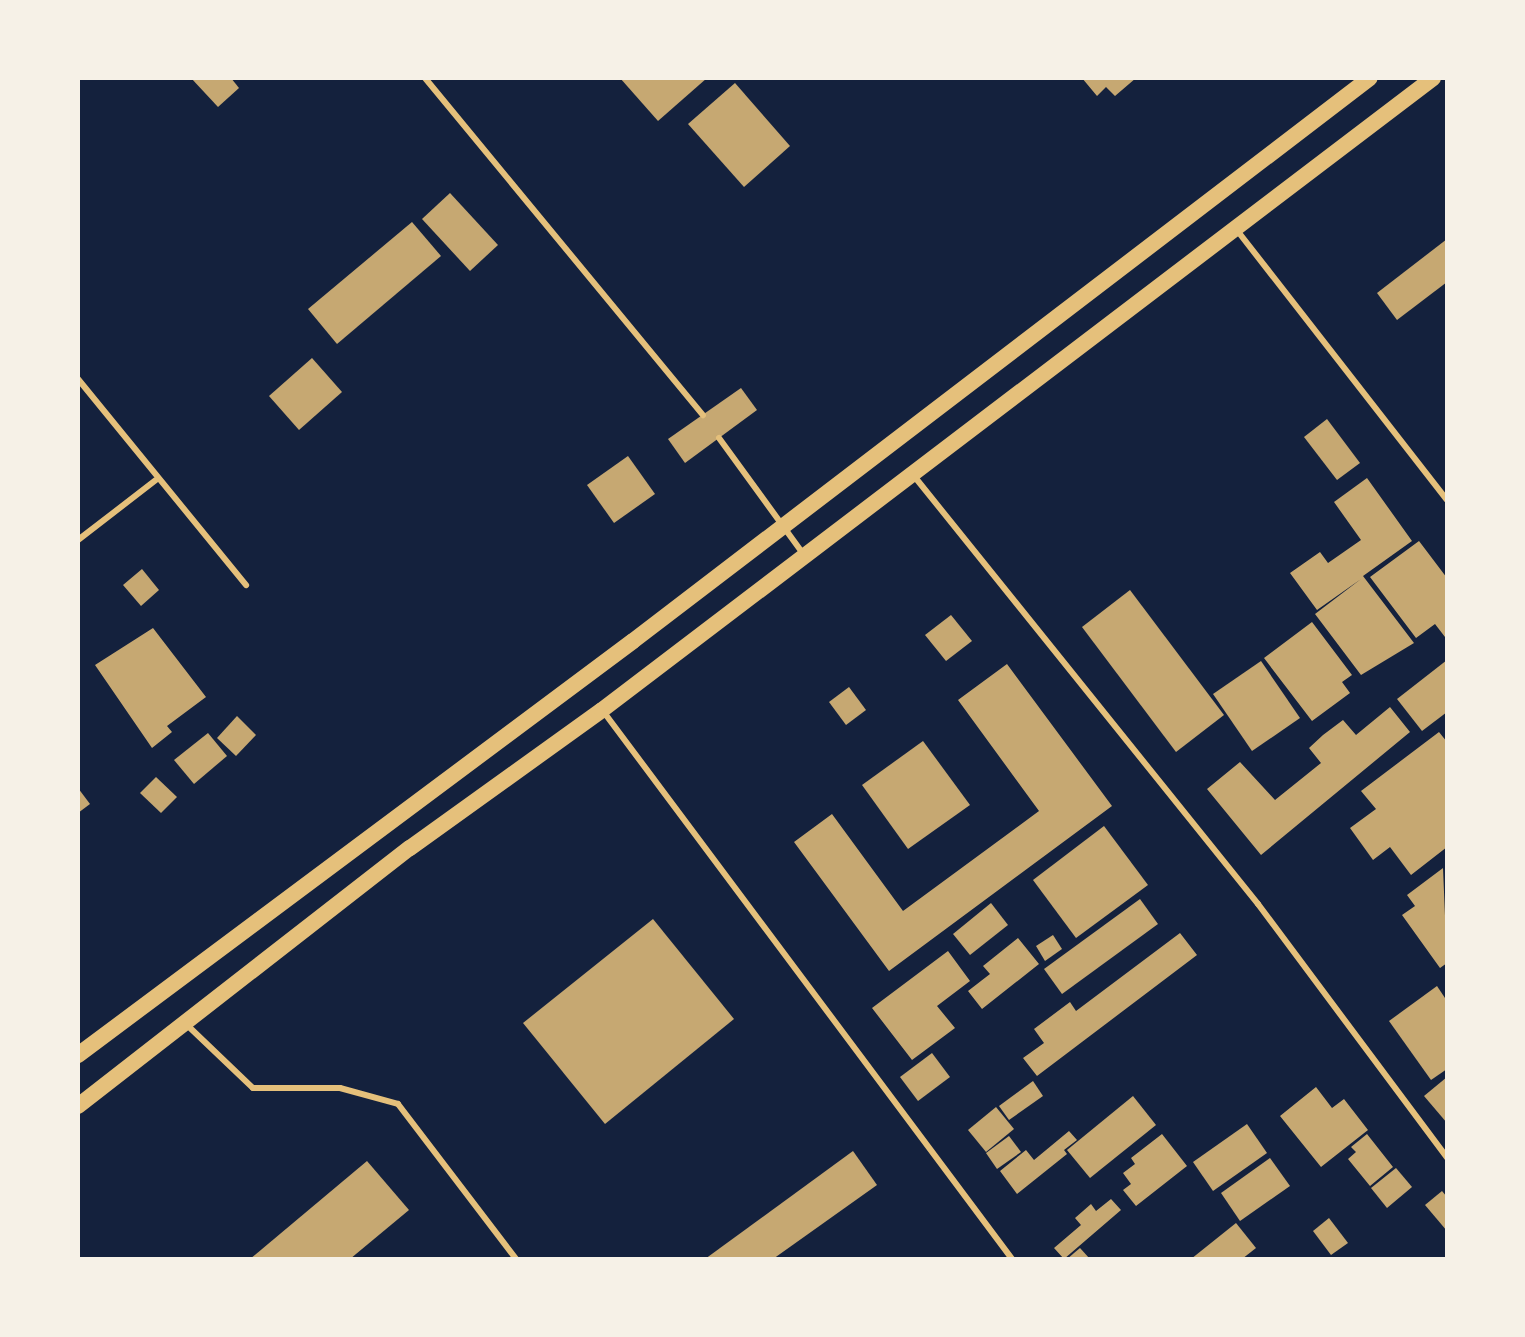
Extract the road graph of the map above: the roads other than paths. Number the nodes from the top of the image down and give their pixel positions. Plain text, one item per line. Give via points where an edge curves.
1 (425, 78) edge
2 (1370, 78) edge
3 (1432, 78) edge
4 (1236, 228) junction
5 (78, 379) edge
6 (703, 415) dead end
7 (720, 438) dead end
8 (911, 474) junction
9 (156, 480) junction
10 (1447, 500) edge
11 (782, 526) junction
12 (78, 540) edge
13 (804, 555) junction
14 (246, 585) dead end
15 (602, 711) junction
16 (186, 1024) junction
17 (78, 1055) edge
18 (78, 1106) edge
19 (1447, 1158) edge
20 (516, 1259) edge
21 (1012, 1259) edge

1 - 6 street
2 - 11 highway
3 - 4 highway
4 - 8 highway
4 - 10 street
5 - 9 street
7 - 11 street
8 - 13 highway
8 - 19 street via 1258,904
9 - 12 street
9 - 14 street
11 - 13 street
11 - 17 highway
13 - 15 highway
15 - 16 highway via 410,848
15 - 21 street
16 - 18 highway
16 - 20 street via 253,1088 340,1088 398,1104

